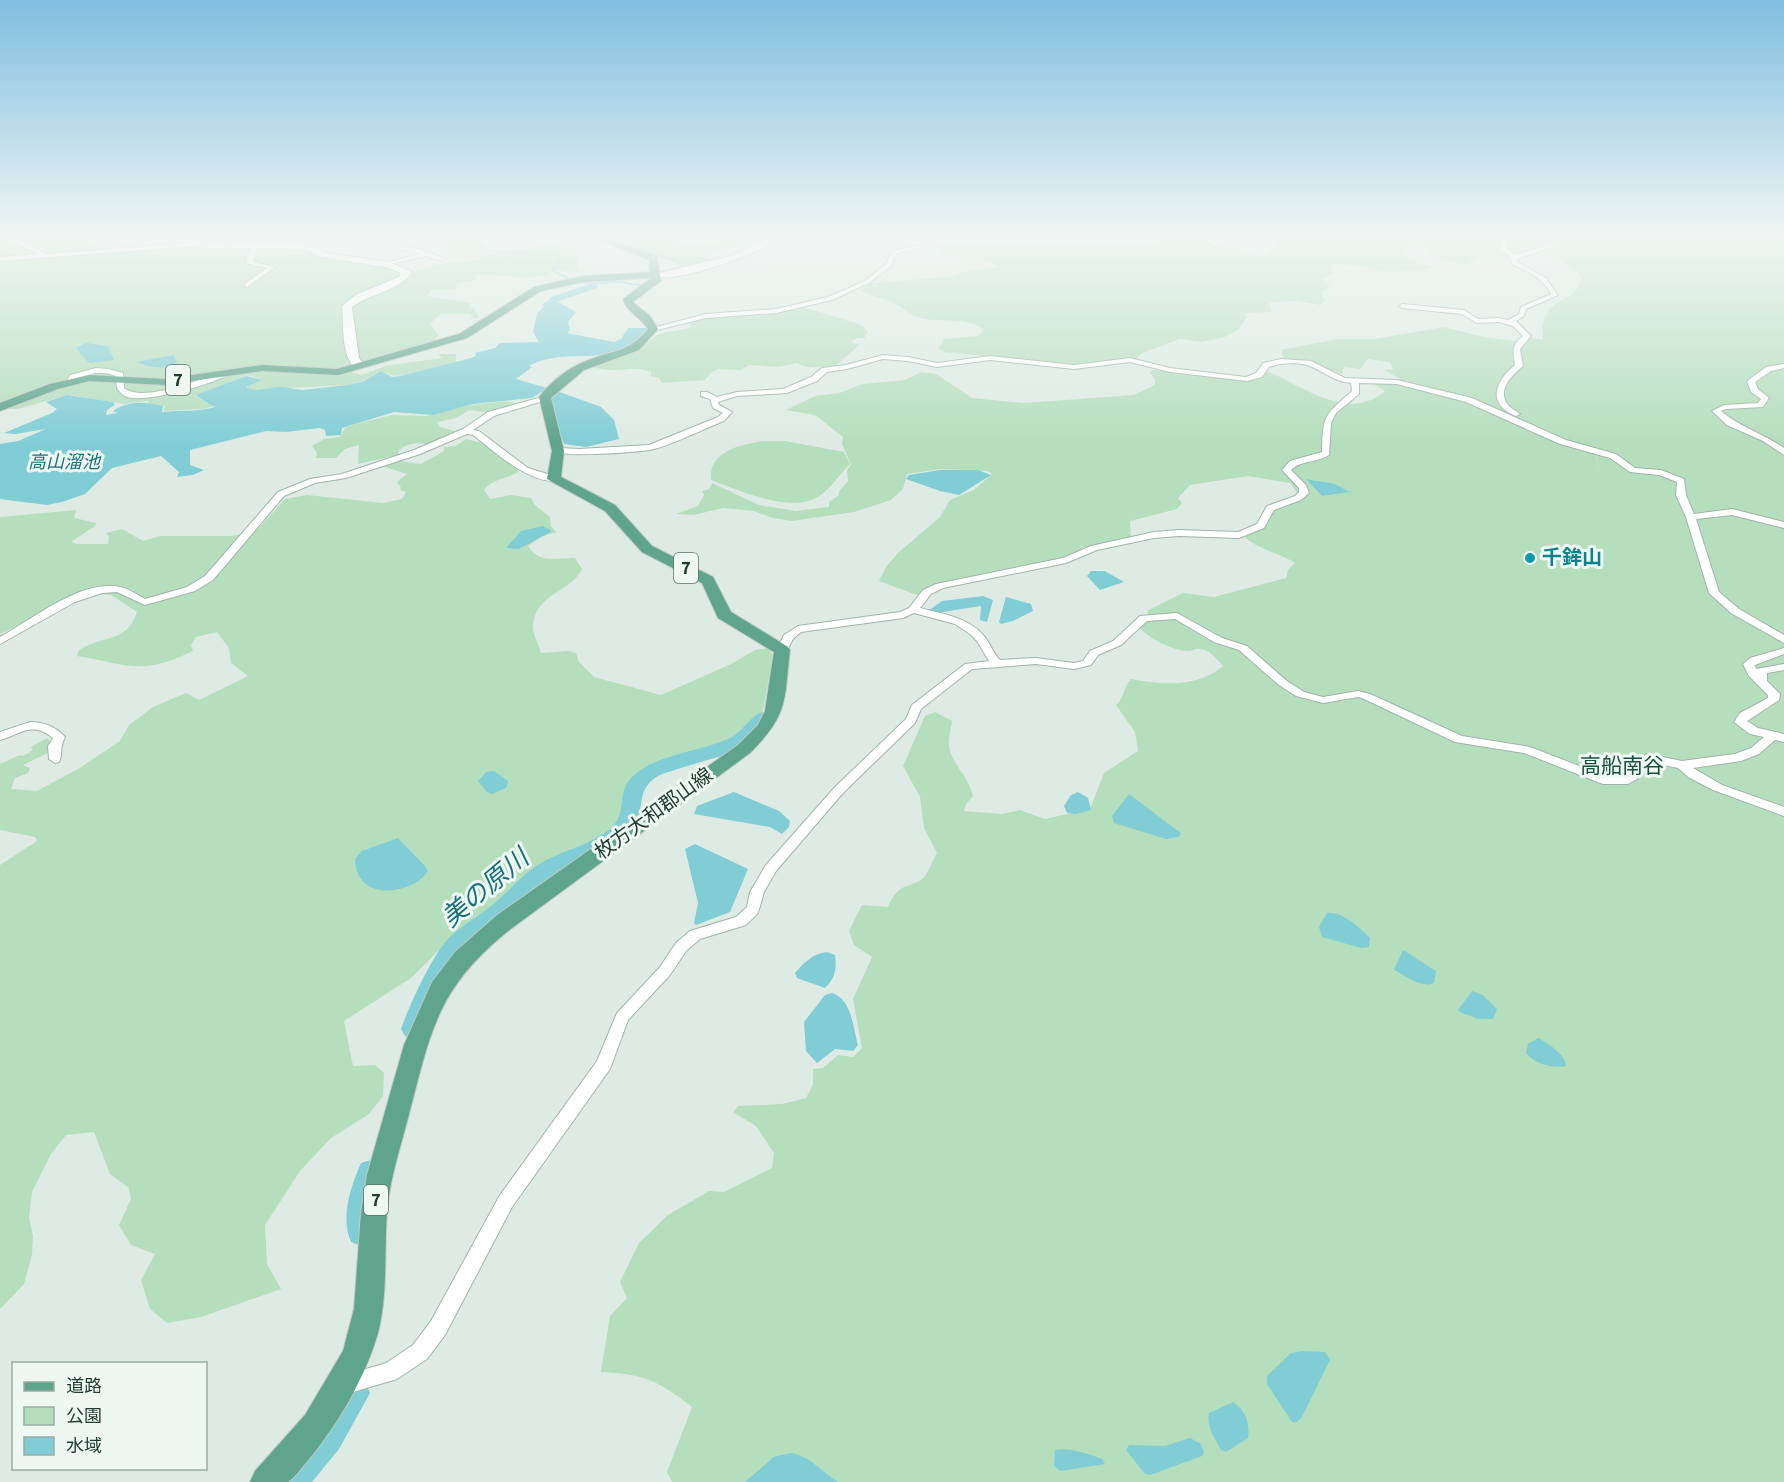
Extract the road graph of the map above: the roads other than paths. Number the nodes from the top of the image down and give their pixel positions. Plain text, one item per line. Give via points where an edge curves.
1 (348, 306) edge
2 (511, 306) edge
3 (632, 306) edge
4 (798, 306) edge
5 (1404, 306) edge
6 (1528, 306) edge
7 (1517, 325) junction
8 (653, 329) junction
9 (359, 366) junction
10 (1784, 366) edge
11 (1355, 382) junction
12 (704, 394) dead end
13 (545, 399) junction
14 (716, 400) junction
15 (0, 407) edge
16 (466, 431) junction
17 (1563, 442) junction
18 (558, 451) junction
19 (1784, 452) edge
20 (555, 479) junction
21 (1691, 517) junction
22 (1784, 525) edge
23 (913, 610) junction
24 (1784, 640) edge
25 (0, 641) edge
26 (782, 650) junction
27 (1784, 651) edge
28 (995, 664) dead end
29 (1784, 667) edge
30 (1761, 681) junction
31 (0, 736) edge
32 (1778, 737) edge
33 (55, 759) dead end
34 (1682, 765) junction
35 (1784, 812) edge
36 (339, 1386) junction
37 (266, 1482) edge

1 - 9 street via 353,357
2 - 9 main road, 7 via 463,336
3 - 8 main road
4 - 8 street via 706,316
5 - 7 street via 1464,312 1477,321 1499,320
6 - 7 street via 1522,315 1511,320
7 - 17 street via 1527,336 1518,340 1518,366 1504,377 1500,398 1515,414
8 - 13 main road via 638,348 584,365
9 - 15 main road, 7 via 327,373 241,369 165,382 98,378 71,381
10 - 19 street via 1769,369 1751,381 1754,390 1765,398 1760,405 1716,411 1730,423
11 - 14 street via 1314,364 1281,361 1266,365 1259,375 1247,379 1170,370 1130,360 1074,367 990,358 937,365 883,357 825,370 784,391 737,394
11 - 17 street via 1397,382 1468,400
11 - 23 street via 1356,392 1333,412 1327,423 1326,453 1312,461 1294,462 1286,470 1304,492 1270,508 1261,526 1253,531 1220,536 1167,533 1094,548 1066,560 932,589
12 - 14 street
13 - 16 street via 491,414
13 - 18 main road
14 - 18 street via 716,405 728,412 721,419 650,447
16 - 20 street via 476,434 525,470
16 - 25 street via 417,452 281,494 209,578 191,589 145,602 116,589 105,590 77,600
17 - 21 street via 1613,456 1633,470 1673,476 1681,481 1681,495
18 - 20 main road
20 - 26 main road, 7 via 610,508 647,549 708,580 724,615
21 - 22 street via 1732,512
21 - 24 street via 1714,593 1734,611
23 - 26 street via 875,621 798,629
23 - 34 street via 964,623 997,663 1036,661 1063,666 1087,663 1094,653 1118,642 1144,618 1177,616 1218,640 1243,648 1283,683 1311,697 1366,696 1459,739 1526,750 1603,780 1624,781 1648,758
26 - 36 main road, 枚方大和郡山線 / 7 via 774,711 765,728 744,749 477,943 450,972 418,1042 378,1181 368,1311 356,1351
27 - 30 street via 1749,664
28 - 36 street via 969,666 916,707 911,720 839,790 778,859 757,892 753,909 741,921 695,935 681,947 665,971 622,1017 604,1064 506,1201 438,1328 420,1352 390,1372
29 - 30 street via 1761,670
30 - 32 street via 1774,694 1773,700 1740,722
31 - 33 street via 32,723 45,727 59,737 54,746
32 - 34 street via 1737,758
34 - 35 street via 1730,792
36 - 37 main road, 枚方大和郡山線 / 7 via 316,1428 285,1466

